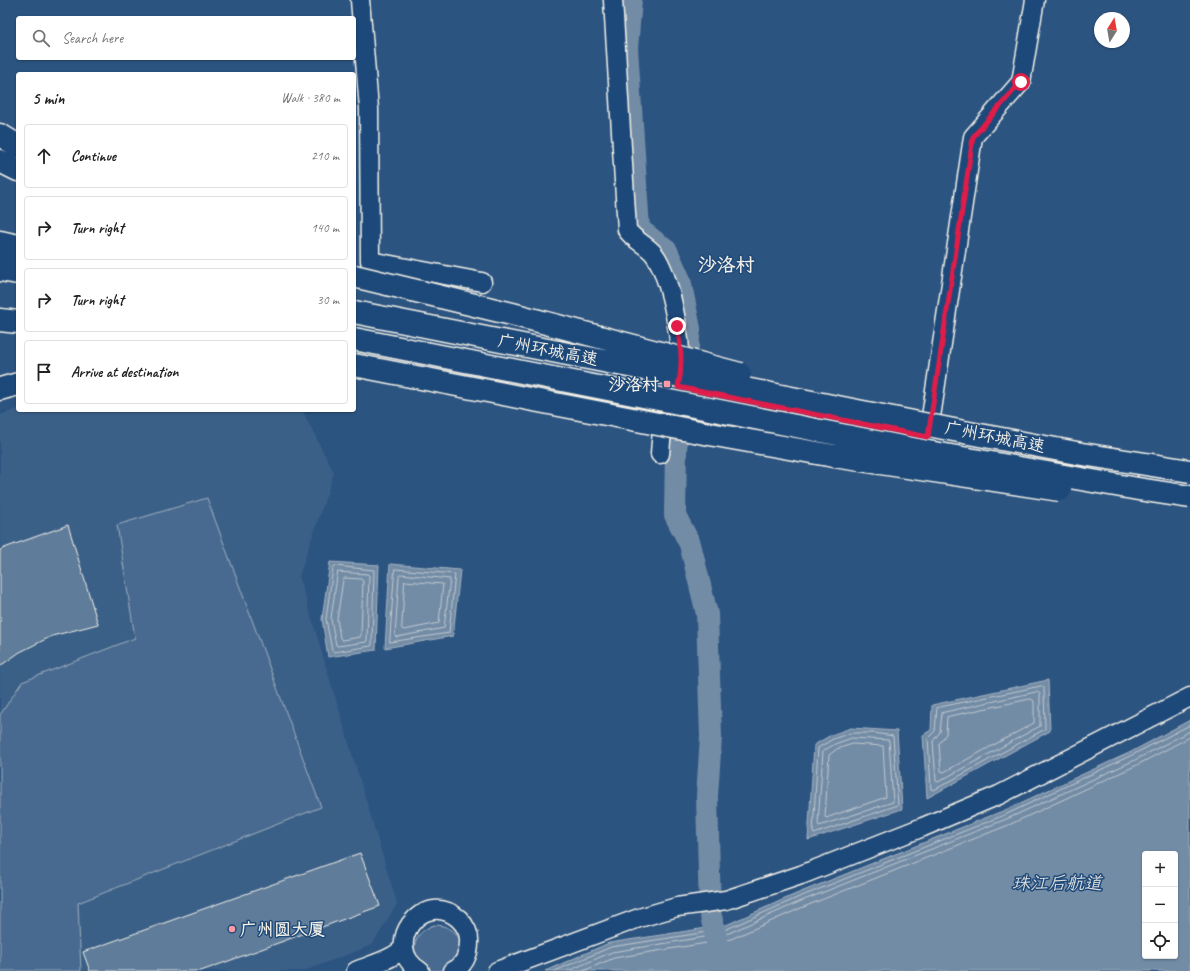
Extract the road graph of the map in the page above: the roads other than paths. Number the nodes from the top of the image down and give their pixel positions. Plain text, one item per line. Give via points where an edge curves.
1 (360, 0) edge
2 (613, 0) edge
3 (1035, 0) edge
4 (0, 135) edge
5 (16, 145) edge
6 (0, 161) edge
7 (16, 169) edge
8 (0, 242) edge
9 (16, 246) edge
10 (0, 259) edge
11 (16, 262) edge
12 (0, 270) edge
13 (16, 273) edge
14 (356, 276) edge
15 (482, 282) dead end
16 (356, 312) edge
17 (0, 320) edge
18 (16, 322) edge
19 (356, 324) edge
20 (356, 339) edge
21 (361, 367) edge
22 (16, 385) edge
23 (678, 387) junction
24 (0, 390) edge
25 (969, 433) junction
26 (928, 437) junction
27 (660, 454) dead end
28 (1190, 472) edge
29 (1190, 486) edge
30 (1190, 497) edge
31 (1190, 505) edge
32 (1190, 697) edge
33 (404, 946) junction
34 (418, 970) edge
35 (356, 971) edge
36 (390, 971) edge
37 (455, 971) edge
38 (498, 971) edge

1 - 15 street via 368,109 370,261
2 - 23 street via 627,230 632,238 654,253 667,283 681,345
3 - 26 street via 1021,82 973,137
4 - 5 highway
6 - 7 highway
8 - 9 highway
10 - 11 street
12 - 13 highway
14 - 25 highway, bridge via 512,314
16 - 25 highway, 广州环城高速, bridge
17 - 18 highway
19 - 23 street
20 - 30 highway, 广州环城高速, bridge via 928,452
21 - 31 highway, bridge via 863,461 1135,500
22 - 24 highway
23 - 26 street
23 - 27 street via 664,419
25 - 28 highway, 广州环城高速, bridge
26 - 29 street via 1156,482
32 - 38 street via 999,795 923,827 801,875 726,900 677,907 639,918
33 - 34 street via 408,960
33 - 35 street via 402,951 394,956
33 - 37 street via 407,928 422,913 432,910 454,915 462,922 470,942 464,962
34 - 36 street via 404,967

